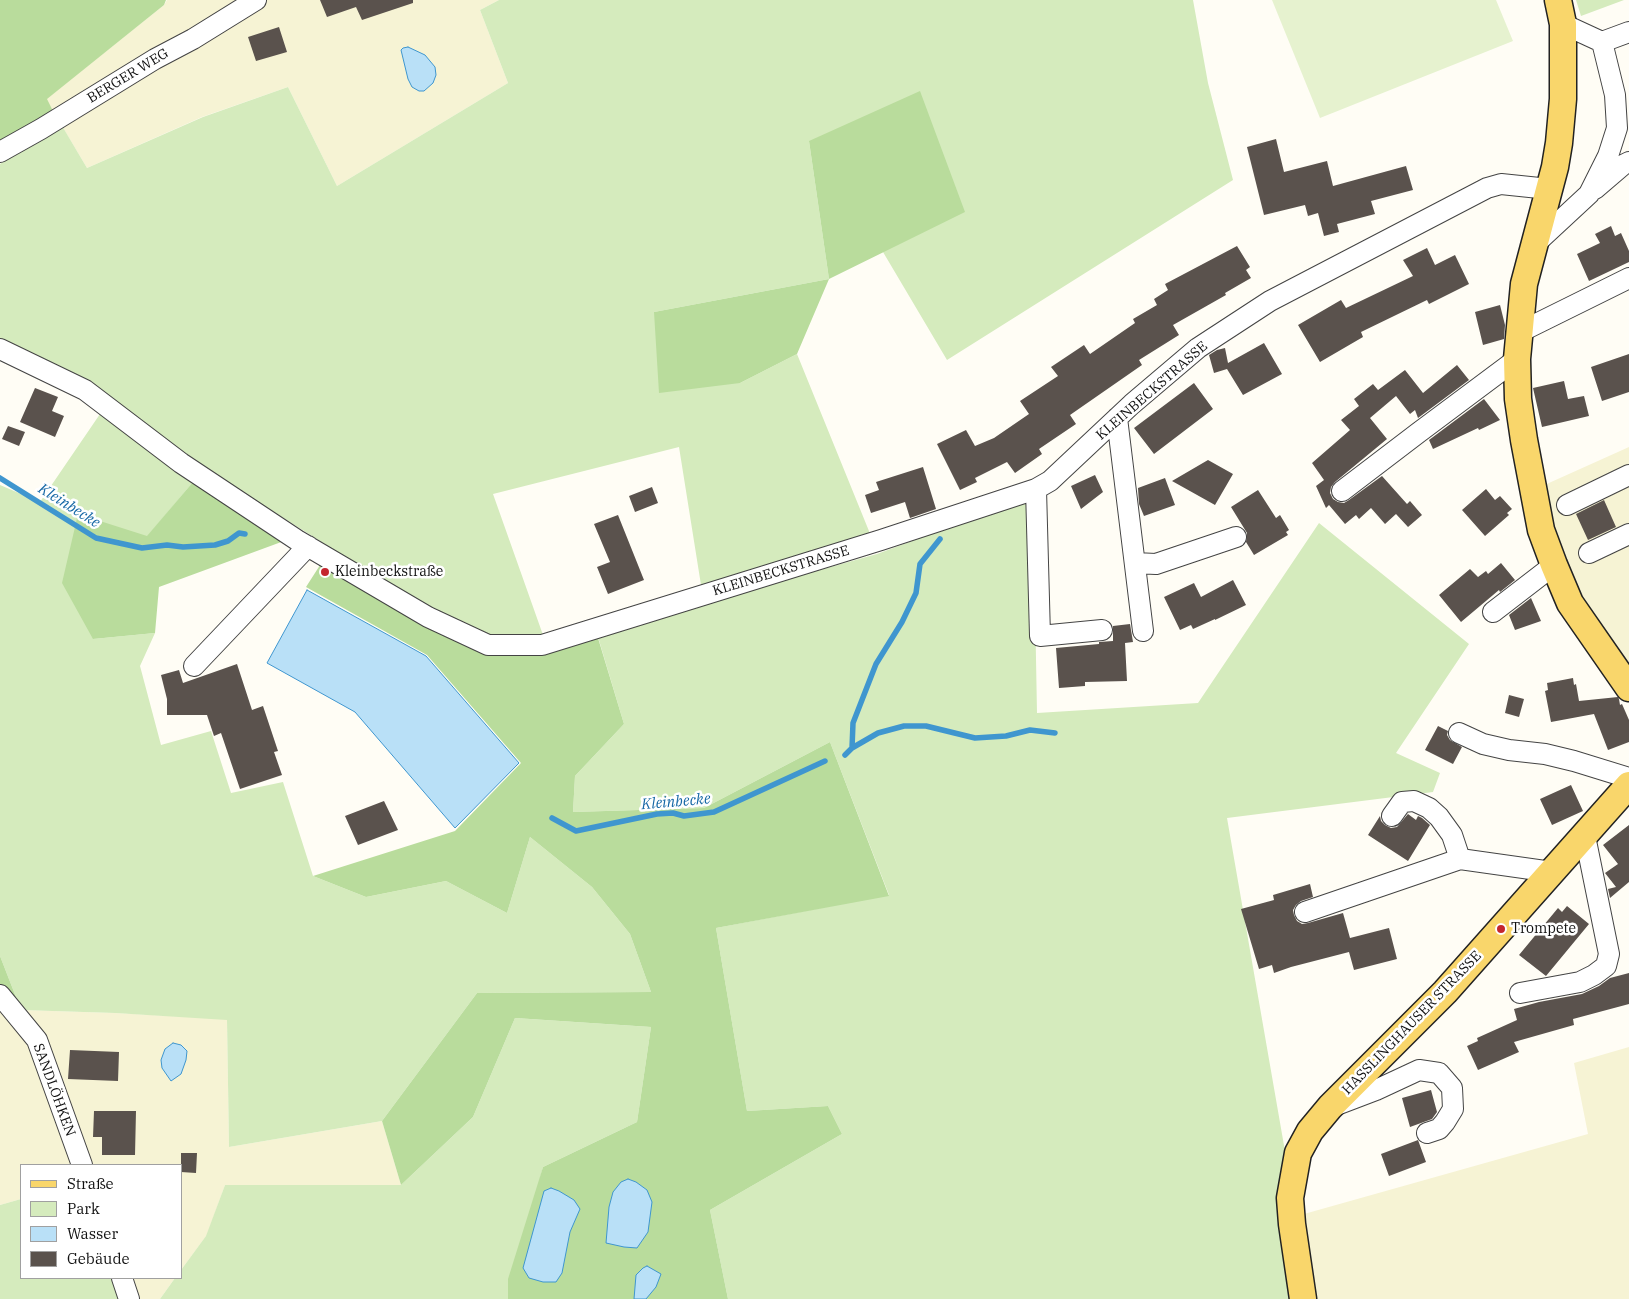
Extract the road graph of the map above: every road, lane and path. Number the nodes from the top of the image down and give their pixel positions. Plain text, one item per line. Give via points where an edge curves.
1 (256, 0) edge
2 (1560, 12) edge
3 (1629, 32) edge
4 (1602, 42) junction
5 (0, 152) edge
6 (1629, 162) edge
7 (1549, 189) junction
8 (1589, 194) junction
9 (1534, 245) junction
10 (1629, 278) edge
11 (1520, 332) junction
12 (0, 349) edge
13 (1518, 359) junction
14 (1117, 418) junction
15 (1629, 475) edge
16 (1036, 489) junction
17 (1342, 492) dead end
18 (1567, 505) dead end
19 (1629, 534) edge
20 (1236, 537) dead end
21 (308, 546) junction
22 (1589, 553) dead end
23 (1135, 563) junction
24 (1554, 566) junction
25 (1493, 612) dead end
26 (1102, 630) dead end
27 (1143, 631) dead end
28 (194, 666) dead end
29 (1629, 688) edge
30 (1459, 733) dead end
31 (1629, 778) edge
32 (1629, 785) edge
33 (1392, 816) dead end
34 (1585, 836) junction
35 (1460, 859) junction
36 (1552, 872) junction
37 (1304, 912) dead end
38 (1520, 993) dead end
39 (0, 995) edge
40 (1330, 1107) junction
41 (1427, 1132) dead end
42 (82, 1164) edge
43 (122, 1279) edge
44 (129, 1299) edge
45 (1303, 1299) edge

1 - 5 street, BERGER WEG
2 - 4 street
2 - 7 main road via 1563,99 1559,143
3 - 4 street
4 - 8 street via 1615,95 1616,128 1608,156
6 - 8 street
7 - 9 main road
7 - 14 street, KLEINBECKSTRASSE via 1501,184 1487,188 1270,301 1198,348
8 - 9 street
9 - 11 main road via 1524,284
10 - 11 street
11 - 13 main road
12 - 21 street, KLEINBECKSTRASSE via 85,390 181,463
13 - 17 street
13 - 24 main road via 1518,399 1524,440 1541,530
14 - 16 street, KLEINBECKSTRASSE via 1050,481
14 - 23 street
15 - 18 street
16 - 21 street, KLEINBECKSTRASSE via 542,645 488,645 428,617
16 - 26 street via 1040,636
19 - 22 street
20 - 23 street via 1156,564
21 - 28 street
23 - 27 street
24 - 25 street
24 - 29 main road via 1570,603
30 - 31 street via 1483,744 1546,754
32 - 34 main road, HASSLINGHAUSER STRASSE
33 - 35 street via 1402,802 1414,801 1429,808 1452,835
34 - 36 main road, HASSLINGHAUSER STRASSE
34 - 38 street via 1609,954 1606,966 1580,982
35 - 36 street
35 - 37 street
36 - 40 main road, HASSLINGHAUSER STRASSE via 1445,992
39 - 42 street, SANDLÖHKEN via 37,1040
40 - 41 street via 1419,1070 1439,1073 1452,1088 1453,1109 1439,1129
40 - 45 main road, HASSLINGHAUSER STRASSE via 1310,1131 1298,1153 1292,1177 1292,1224
43 - 44 street

